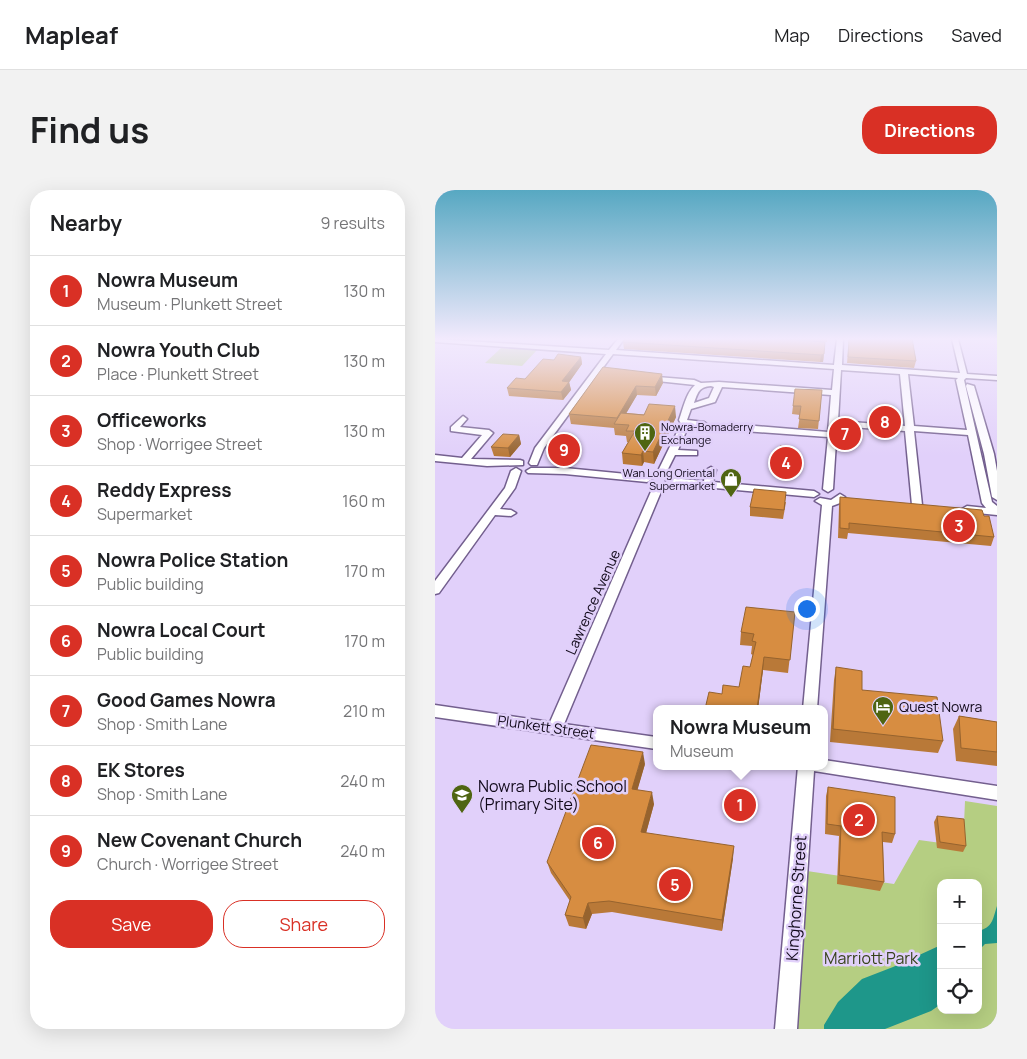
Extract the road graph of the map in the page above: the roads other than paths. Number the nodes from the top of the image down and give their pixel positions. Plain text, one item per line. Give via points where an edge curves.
1 (591, 378) edge
2 (658, 378) edge
3 (836, 378) edge
4 (905, 378) edge
5 (962, 378) edge
6 (966, 378) edge
7 (719, 384) junction
8 (700, 385) junction
9 (835, 393) junction
10 (687, 408) junction
11 (463, 419) dead end
12 (833, 422) junction
13 (685, 424) junction
14 (704, 425) dead end
15 (744, 428) dead end
16 (910, 428) junction
17 (832, 435) junction
18 (973, 437) junction
19 (540, 448) junction
20 (671, 452) junction
21 (694, 454) dead end
22 (993, 454) edge
23 (435, 458) edge
24 (465, 461) junction
25 (979, 465) junction
26 (518, 466) junction
27 (532, 468) junction
28 (711, 470) dead end
29 (662, 473) junction
30 (647, 479) junction
31 (671, 481) junction
32 (708, 484) junction
33 (996, 486) edge
34 (658, 487) junction
35 (510, 488) junction
36 (828, 489) junction
37 (814, 494) junction
38 (997, 496) edge
39 (827, 503) junction
40 (917, 505) edge
41 (955, 508) edge
42 (493, 512) junction
43 (997, 512) edge
44 (511, 513) dead end
45 (435, 590) edge
46 (810, 705) edge
47 (435, 711) edge
48 (555, 728) junction
49 (653, 743) edge
50 (828, 767) edge
51 (806, 770) edge
52 (997, 793) edge
53 (786, 1029) edge

1 - 19 street
2 - 8 street
3 - 9 street
4 - 16 street
5 - 18 street
6 - 22 street
7 - 8 street
7 - 9 street
7 - 10 street via 713,400
8 - 10 street
9 - 12 street
10 - 13 street
11 - 24 street via 454,429 489,433
12 - 16 street
12 - 17 street
13 - 14 street
13 - 20 street
15 - 17 street
16 - 18 street
16 - 40 street
17 - 36 street
18 - 22 street
18 - 25 street
19 - 26 street
19 - 27 street
20 - 21 street
20 - 29 street
22 - 25 street
22 - 33 street
23 - 24 street
24 - 26 street
25 - 43 street via 987,504
26 - 27 street
26 - 35 street
27 - 30 street via 607,479
27 - 35 street
28 - 32 street
29 - 30 street
29 - 31 street via 670,476
30 - 34 street via 650,485
31 - 32 street
31 - 34 street
32 - 37 street
33 - 38 street
34 - 48 street, Lawrence Avenue
35 - 42 street
36 - 37 street via 820,489
36 - 39 street via 845,498
37 - 39 street via 817,500
39 - 46 street
41 - 43 street
42 - 44 street
42 - 45 street
47 - 48 street, Plunkett Street
48 - 49 street, Plunkett Street
50 - 52 street
51 - 53 street, Kinghorne Street

